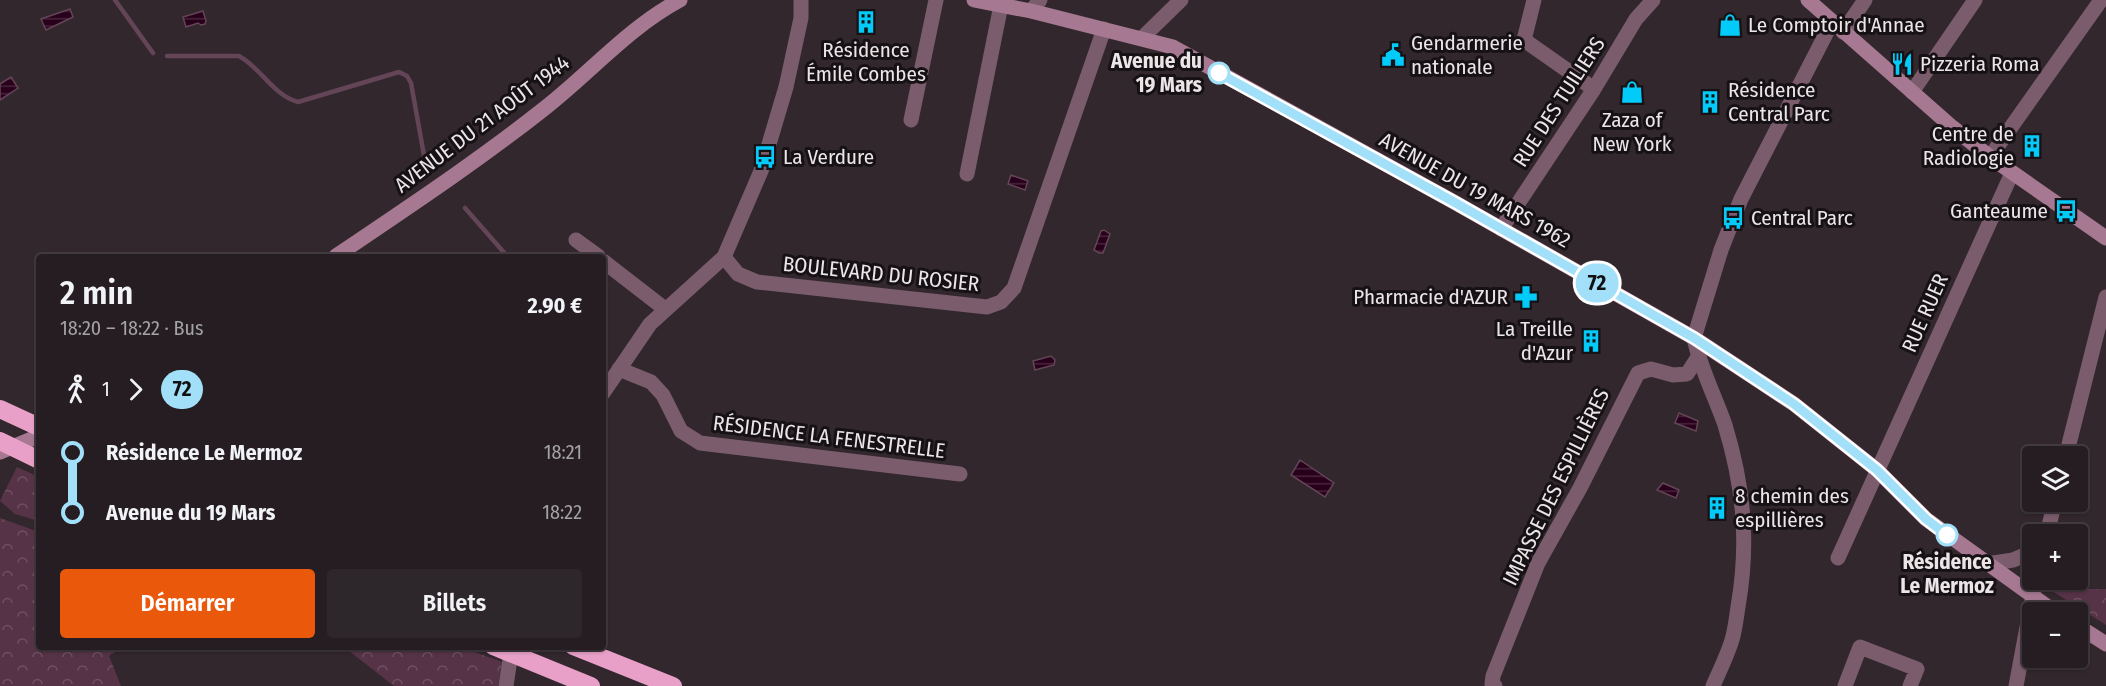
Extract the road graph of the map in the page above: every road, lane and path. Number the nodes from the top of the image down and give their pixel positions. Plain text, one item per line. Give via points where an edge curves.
1 (680, 0) edge
2 (801, 0) edge
3 (936, 0) edge
4 (974, 0) edge
5 (1181, 0) edge
6 (1534, 0) edge
7 (1653, 0) edge
8 (1808, 0) edge
9 (1865, 0) edge
10 (1975, 0) edge
11 (2100, 0) edge
12 (1001, 5) junction
13 (1035, 6) edge
14 (1837, 27) junction
15 (1104, 29) junction
16 (1142, 38) junction
17 (1594, 88) junction
18 (1912, 92) junction
19 (911, 120) dead end
20 (1990, 157) junction
21 (2012, 172) junction
22 (967, 174) dead end
23 (1501, 228) junction
24 (2106, 238) edge
25 (576, 240) dead end
26 (339, 254) edge
27 (594, 254) edge
28 (724, 257) junction
29 (606, 263) edge
30 (2106, 297) edge
31 (665, 309) junction
32 (1694, 338) junction
33 (1698, 357) junction
34 (619, 369) junction
35 (606, 388) edge
36 (0, 409) edge
37 (32, 424) edge
38 (36, 437) edge
39 (0, 441) edge
40 (2069, 446) edge
41 (0, 452) edge
42 (36, 459) edge
43 (1877, 470) junction
44 (960, 474) dead end
45 (2022, 557) edge
46 (1838, 558) dead end
47 (1987, 564) junction
48 (2034, 590) edge
49 (2032, 597) junction
50 (2040, 602) edge
51 (2088, 632) edge
52 (2106, 644) edge
53 (503, 650) edge
54 (511, 650) edge
55 (583, 650) edge
56 (506, 686) edge
57 (591, 686) edge
58 (673, 686) edge
59 (1495, 686) edge
60 (1713, 686) edge
61 (1845, 686) edge
62 (1910, 686) edge
63 (2016, 686) edge

1 - 26 main road, AVENUE DU 21 AOÛT 1944 via 626,36 546,107
2 - 28 street via 801,18 786,87 763,164
3 - 19 street
4 - 12 main road, AVENUE DU 19 MARS 1962
5 - 16 street
6 - 17 street via 1524,40
7 - 17 street, RUE DES TUILIERS via 1636,19
8 - 14 main road
9 - 14 street
10 - 18 street
11 - 20 street
12 - 13 main road, AVENUE DU 19 MARS 1962
12 - 22 street
13 - 15 main road, AVENUE DU 19 MARS 1962
14 - 18 main road
14 - 32 street via 1741,199
15 - 16 main road, AVENUE DU 19 MARS 1962
15 - 28 street, BOULEVARD DU ROSIER via 1014,288 1001,303 987,307 757,282 738,274
16 - 23 main road, AVENUE DU 19 MARS 1962 via 1173,47
17 - 23 street, RUE DES TUILIERS
18 - 20 main road
20 - 21 main road
21 - 24 main road
21 - 43 street, RUE RUER
23 - 32 main road, AVENUE DU 19 MARS 1962
25 - 27 street
28 - 31 street
29 - 31 street
30 - 40 street
31 - 34 street
32 - 33 street
32 - 43 main road, AVENUE DU 19 MARS 1962 via 1794,404
33 - 59 street, IMPASSE DES ESPILLIÈRES via 1687,374 1651,369 1638,373 1538,563 1493,676
33 - 60 street via 1725,425 1737,474 1745,555 1731,642
34 - 35 street
34 - 44 street, RÉSIDENCE LA FENESTRELLE via 651,382 663,395 681,431 700,443
36 - 37 highway
38 - 41 main road
39 - 42 highway
43 - 46 street, RUE RUER
43 - 47 main road, AVENUE DU 19 MARS 1962 via 1926,519
45 - 47 street
47 - 49 main road, AVENUE DU 19 MARS 1962
48 - 49 street
49 - 50 main road, AVENUE DU 19 MARS 1962
49 - 63 street
51 - 52 main road
53 - 57 highway
54 - 56 street
55 - 58 highway
61 - 62 street via 1860,647 1917,669

